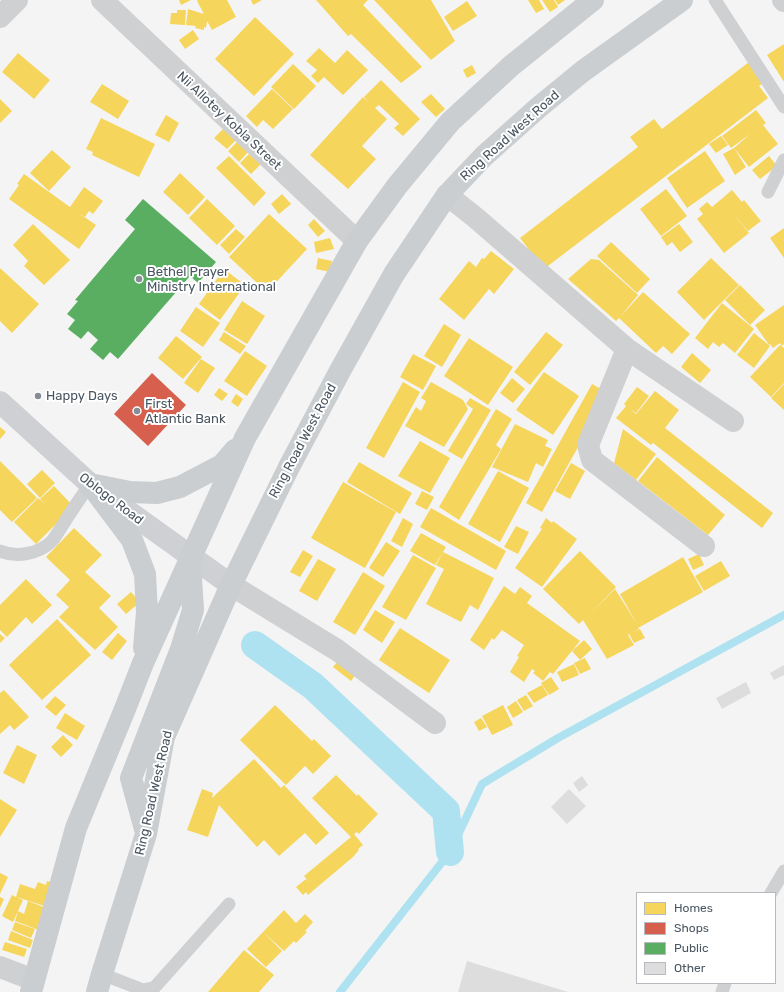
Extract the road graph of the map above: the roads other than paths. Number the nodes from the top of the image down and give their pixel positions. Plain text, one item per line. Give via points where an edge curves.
1 (17, 0) edge
2 (102, 0) edge
3 (593, 0) edge
4 (682, 0) edge
5 (715, 0) edge
6 (0, 17) edge
7 (784, 107) edge
8 (784, 160) edge
9 (768, 192) dead end
10 (447, 196) junction
11 (357, 241) junction
12 (627, 349) junction
13 (0, 402) edge
14 (734, 421) dead end
15 (245, 438) junction
16 (90, 484) junction
17 (704, 546) dead end
18 (0, 551) edge
19 (190, 557) junction
20 (230, 585) junction
21 (143, 663) junction
22 (435, 723) dead end
23 (146, 834) junction
24 (784, 871) edge
25 (772, 892) edge
26 (229, 904) dead end
27 (0, 967) edge
28 (99, 983) edge
29 (32, 986) edge

1 - 6 street
2 - 11 street, Nii Allotey Kobla Street
3 - 11 main road via 511,66 450,122 397,186
4 - 10 main road, Ring Road West Road via 538,108 484,156
5 - 7 lane
8 - 9 lane
10 - 12 street via 476,218
10 - 20 main road, Ring Road West Road via 394,274 289,467
11 - 15 main road
12 - 14 street
12 - 17 street via 588,445 592,460
13 - 16 main road, Oblogo Road
15 - 16 main road via 222,465 180,487 157,492 130,492
15 - 19 main road
16 - 18 lane via 52,541 34,552 6,554
16 - 19 main road, Oblogo Road
16 - 21 main road via 132,540 145,574
19 - 20 main road, Oblogo Road
19 - 21 main road
19 - 23 main road via 193,610 131,778
20 - 22 street via 337,650
20 - 23 main road, Ring Road West Road via 164,737
21 - 29 main road via 76,828
23 - 28 main road, Ring Road West Road
24 - 25 lane
26 - 28 lane via 154,988 143,990
27 - 29 street

